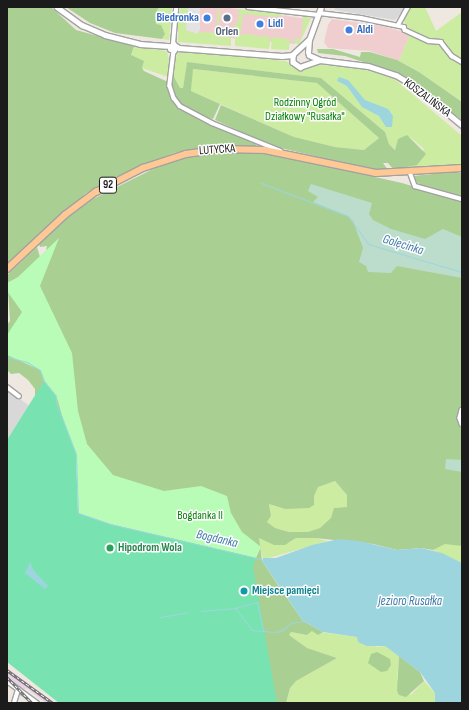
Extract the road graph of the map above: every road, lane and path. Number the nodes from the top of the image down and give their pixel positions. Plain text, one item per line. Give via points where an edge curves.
1 (56, 7) edge
2 (176, 7) edge
3 (248, 7) edge
4 (252, 7) edge
5 (322, 7) edge
6 (408, 7) edge
7 (319, 14) junction
8 (398, 25) junction
9 (309, 40) junction
10 (173, 48) junction
11 (300, 50) junction
12 (308, 54) junction
13 (293, 55) junction
14 (282, 56) junction
15 (320, 60) junction
16 (293, 62) junction
17 (462, 62) edge
18 (308, 64) junction
19 (462, 125) edge
20 (256, 142) junction
21 (257, 150) junction
22 (294, 155) junction
23 (462, 168) edge
24 (410, 172) junction
25 (462, 199) edge
26 (7, 269) edge
27 (7, 387) edge
28 (19, 396) dead end
29 (462, 410) edge
30 (462, 424) edge
31 (7, 681) edge
32 (18, 690) junction
33 (14, 703) edge
34 (37, 703) edge

1 - 10 street via 100,33 128,42
2 - 10 street
3 - 4 street
4 - 7 street
5 - 7 street
6 - 8 street
7 - 8 street
7 - 9 street
8 - 17 street via 428,41 441,42 452,56
9 - 11 street
9 - 12 street
10 - 14 street
10 - 20 street via 170,86 178,104 188,112
11 - 12 street
11 - 13 street
12 - 15 street, KOSZALIŃSKA
12 - 18 street
13 - 14 street
13 - 16 street
14 - 16 street
15 - 18 street, KOSZALIŃSKA
15 - 19 street, KOSZALIŃSKA via 368,66 392,73 416,86
16 - 18 street via 300,67
20 - 21 street
20 - 22 street
21 - 22 main road, LUTYCKA / 92
21 - 26 main road, LUTYCKA / 92 via 223,149 186,154 123,177 69,212
22 - 24 main road, LUTYCKA / 92 via 366,173
23 - 24 main road, LUTYCKA / 92
24 - 25 street via 415,186
27 - 28 street
29 - 30 street
31 - 32 street
32 - 33 street
32 - 34 street

